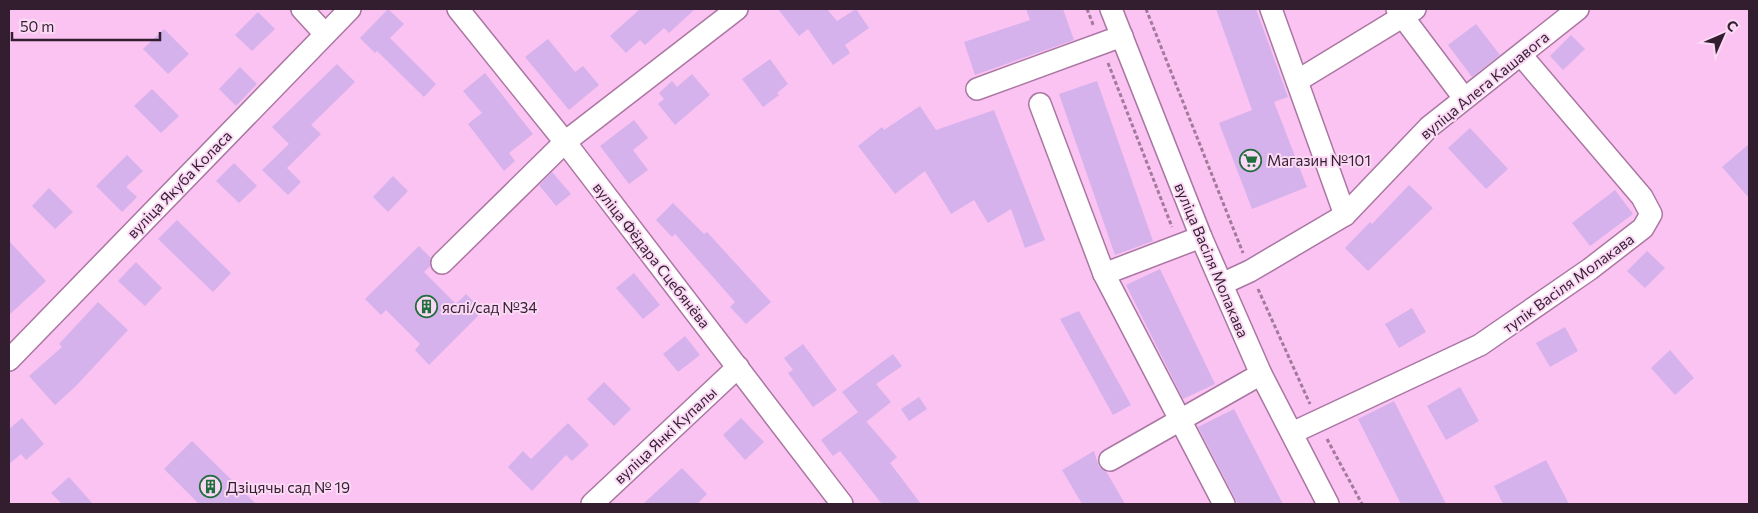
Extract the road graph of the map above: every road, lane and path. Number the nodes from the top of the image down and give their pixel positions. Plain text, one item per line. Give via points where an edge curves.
1 (302, 9) edge
2 (350, 9) edge
3 (458, 9) edge
4 (737, 9) edge
5 (1111, 9) edge
6 (1271, 9) edge
7 (1578, 9) edge
8 (1405, 12) edge
9 (325, 34) junction
10 (1122, 36) junction
11 (1521, 55) junction
12 (1297, 81) junction
13 (978, 89) dead end
14 (1464, 98) junction
15 (1040, 104) dead end
16 (565, 142) junction
17 (1345, 215) junction
18 (1201, 237) junction
19 (442, 263) dead end
20 (1104, 274) junction
21 (1222, 284) junction
22 (9, 360) edge
23 (738, 367) junction
24 (1261, 374) junction
25 (1180, 420) junction
26 (1292, 433) junction
27 (1110, 460) dead end
28 (592, 504) edge
29 (842, 504) edge
30 (1224, 504) edge
31 (1328, 504) edge

1 - 9 street
2 - 9 street, вуліца Якуба Коласа
3 - 16 street, вуліца Фёдара Сцебянёва
4 - 16 street
5 - 10 street, вуліца Васіля Молакава
6 - 12 street
7 - 11 street, вуліца Алега Кашавога
8 - 12 street
8 - 14 street
9 - 22 street, вуліца Якуба Коласа
10 - 13 street
10 - 18 street, вуліца Васіля Молакава
11 - 14 street, вуліца Алега Кашавога
11 - 26 street, тупік Васіля Молакава via 1642,197 1651,214 1643,228 1480,345
12 - 17 street
14 - 17 street, вуліца Алега Кашавога via 1429,127
15 - 20 street
16 - 19 street
16 - 23 street, вуліца Фёдара Сцебянёва
17 - 21 street, вуліца Алега Кашавога
18 - 20 street
18 - 21 street, вуліца Васіля Молакава
20 - 25 street
21 - 24 street, вуліца Васіля Молакава
23 - 28 street, вуліца Янкі Купалы
23 - 29 street, вуліца Фёдара Сцебянёва
24 - 25 street
24 - 26 street, вуліца Васіля Молакава
25 - 27 street
25 - 30 street
26 - 31 street, вуліца Васіля Молакава

